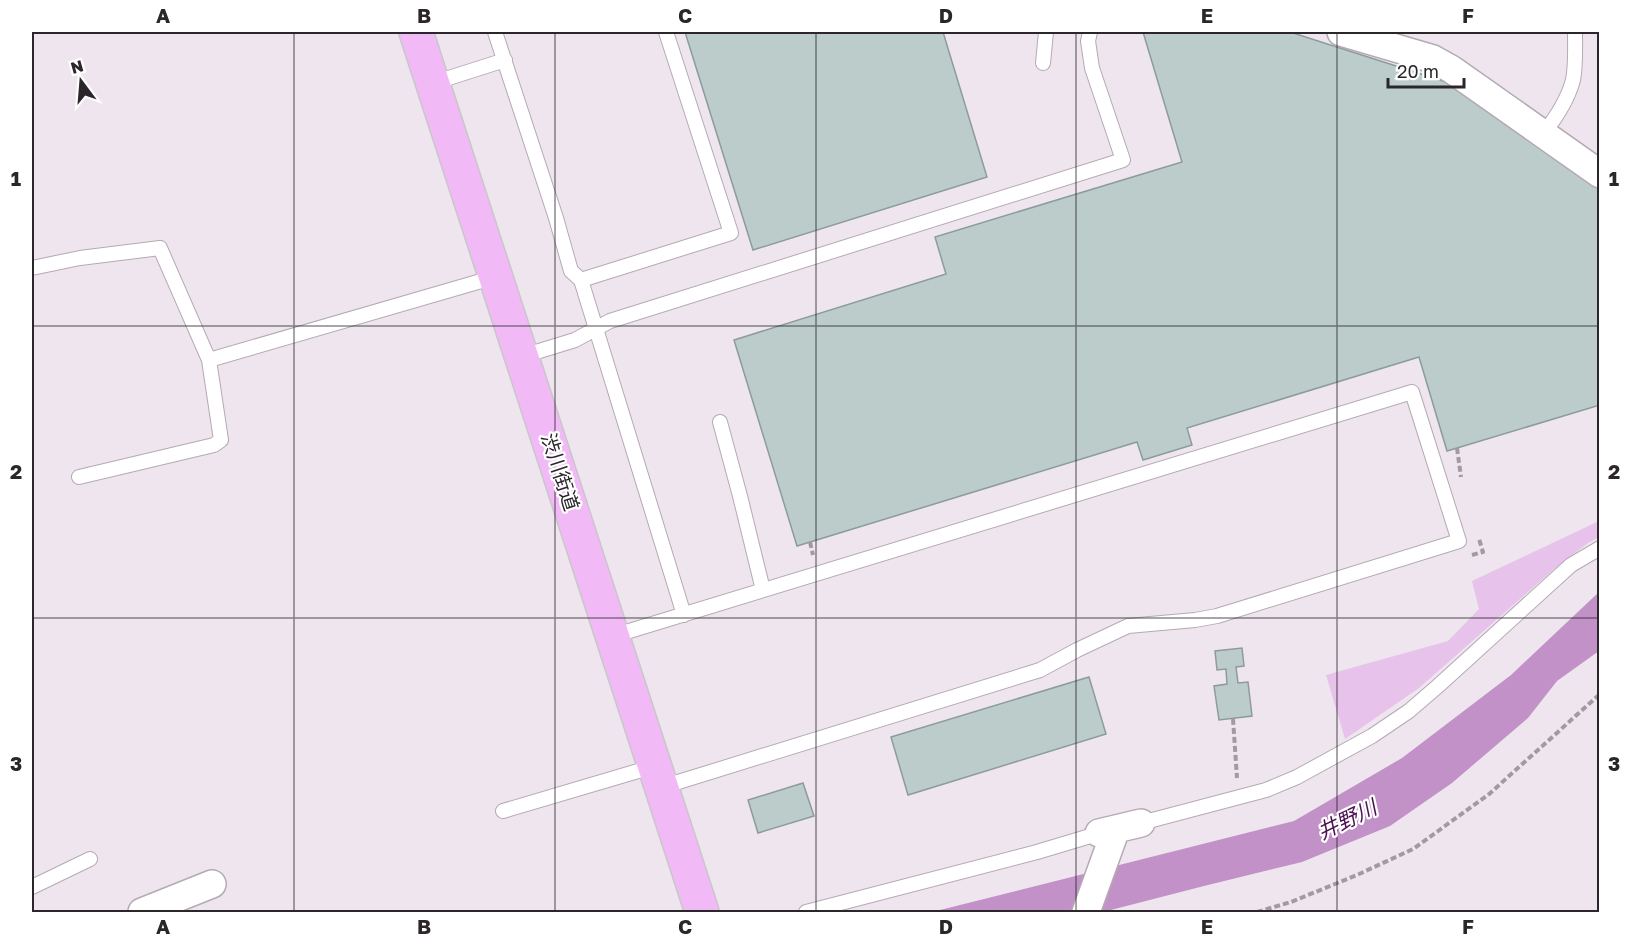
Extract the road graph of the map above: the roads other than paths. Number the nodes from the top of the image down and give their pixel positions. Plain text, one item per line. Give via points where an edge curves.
1 (416, 32) edge
2 (495, 32) edge
3 (666, 32) edge
4 (1046, 32) edge
5 (1090, 32) edge
6 (1341, 32) edge
7 (1575, 32) edge
8 (505, 60) junction
9 (1043, 63) dead end
10 (433, 83) junction
11 (1543, 134) junction
12 (1599, 174) edge
13 (32, 268) edge
14 (496, 277) junction
15 (581, 280) junction
16 (595, 330) junction
17 (523, 356) junction
18 (209, 360) junction
19 (720, 422) dead end
20 (79, 477) dead end
21 (1599, 548) edge
22 (763, 590) junction
23 (684, 615) junction
24 (613, 636) junction
25 (659, 776) junction
26 (503, 811) dead end
27 (1141, 823) joint
28 (1108, 834) junction
29 (90, 859) dead end
30 (212, 884) dead end
31 (32, 887) edge
32 (142, 912) edge
33 (702, 912) edge
34 (806, 912) edge
35 (1086, 912) edge

1 - 10 main road, 渋川街道
2 - 8 lane
3 - 15 lane via 731,233
4 - 9 lane
5 - 16 lane via 1092,68 1123,160 610,321
6 - 11 street via 1440,62
7 - 11 lane via 1573,80 1556,117
8 - 10 lane
8 - 15 lane via 571,271
10 - 14 main road, 渋川街道
11 - 12 street
13 - 18 lane via 160,248
14 - 17 main road, 渋川街道
14 - 18 lane
15 - 16 lane
16 - 17 lane
16 - 23 lane
17 - 24 main road, 渋川街道
18 - 20 lane via 221,440 214,445
19 - 22 lane
21 - 27 lane via 1571,565 1409,711 1372,736 1266,790
22 - 23 lane
22 - 25 lane via 1412,392 1459,541 1217,616 1128,626 1040,670 795,746
23 - 24 lane
24 - 25 main road, 渋川街道
25 - 26 lane
25 - 33 main road, 渋川街道
27 - 28 street
28 - 34 lane
28 - 35 street
29 - 31 lane
30 - 32 street

